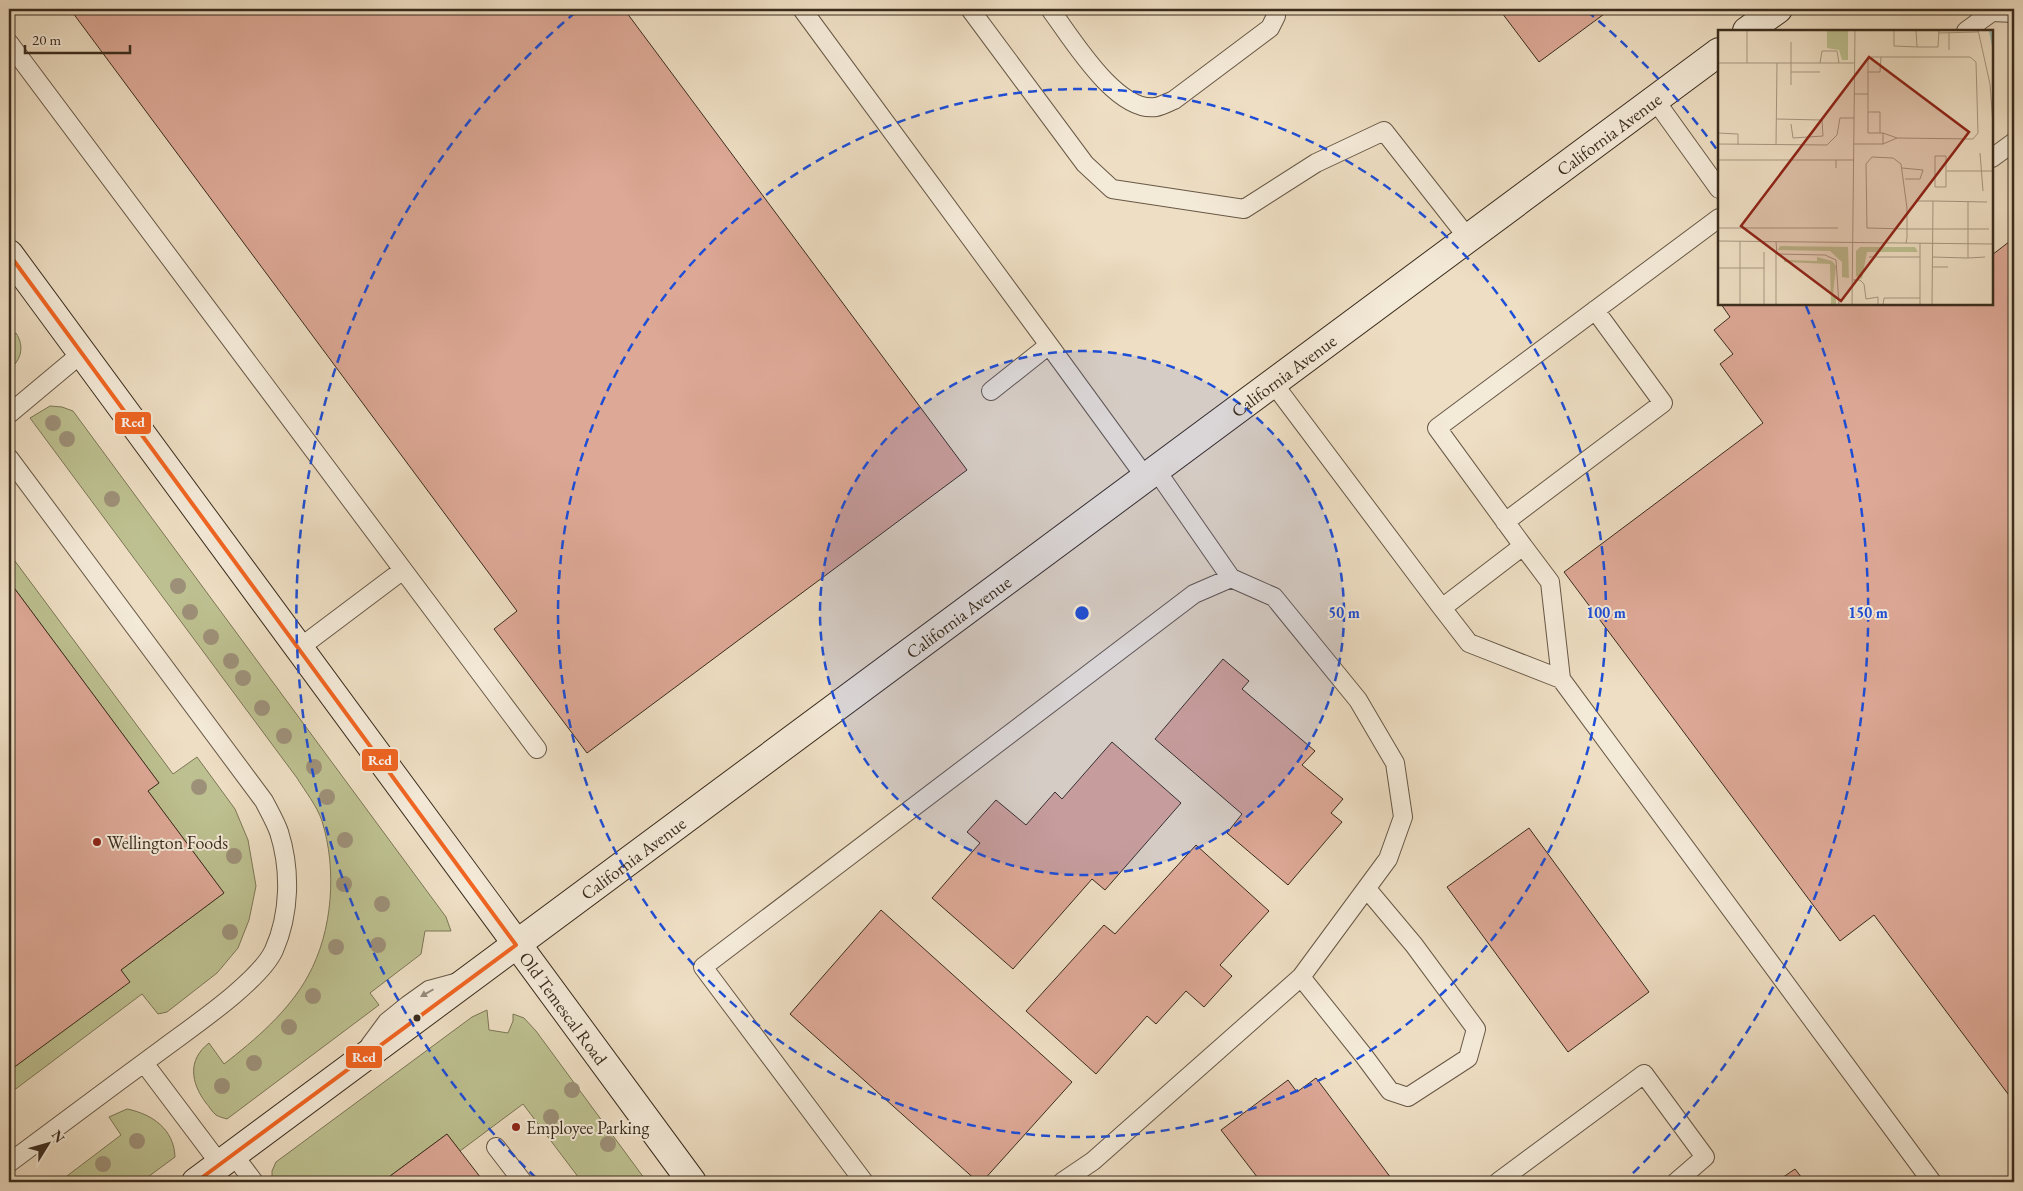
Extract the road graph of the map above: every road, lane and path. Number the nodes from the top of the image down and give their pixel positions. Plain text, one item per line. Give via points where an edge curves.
1 (802, 9) edge
2 (970, 9) edge
3 (1050, 9) edge
4 (1275, 9) edge
5 (1778, 9) edge
6 (2014, 13) edge
7 (1748, 30) edge
8 (1967, 30) edge
9 (9, 43) edge
10 (1718, 53) edge
11 (1655, 100) junction
12 (2014, 142) edge
13 (1993, 157) edge
14 (1718, 188) edge
15 (1718, 219) edge
16 (1468, 238) junction
17 (9, 254) edge
18 (1595, 310) junction
19 (1049, 345) junction
20 (82, 354) junction
21 (1273, 383) junction
22 (991, 391) dead end
23 (9, 414) edge
24 (9, 458) edge
25 (1151, 474) junction
26 (1505, 522) junction
27 (1523, 546) junction
28 (403, 570) junction
29 (1231, 578) junction
30 (1442, 608) junction
31 (298, 649) junction
32 (1561, 679) junction
33 (537, 749) dead end
34 (1367, 889) junction
35 (516, 945) junction
36 (1301, 977) junction
37 (144, 1063) junction
38 (496, 1147) dead end
39 (227, 1159) junction
40 (9, 1163) edge
41 (196, 1182) edge
42 (254, 1182) edge
43 (523, 1182) edge
44 (692, 1182) edge
45 (864, 1182) edge
46 (1062, 1182) edge
47 (1498, 1182) edge
48 (1676, 1182) edge
49 (1932, 1182) edge

1 - 19 lane
2 - 16 lane via 1085,164 1112,189 1244,209 1316,163 1384,130
3 - 4 lane via 1100,76 1119,95 1141,106 1156,107 1174,100 1270,28 1276,16
5 - 7 main road
6 - 8 lane via 1992,12
9 - 28 lane
10 - 11 main road, California Avenue
11 - 14 lane
11 - 16 main road, California Avenue
12 - 13 lane
15 - 18 lane
16 - 21 main road, California Avenue
17 - 20 main road, Old Temescal Road
18 - 26 lane via 1663,403
18 - 26 lane via 1437,428
19 - 22 lane
19 - 25 lane
20 - 23 lane
20 - 31 main road, Old Temescal Road
21 - 25 main road, California Avenue
21 - 30 lane
24 - 37 lane via 264,801 284,850 288,882 284,921 273,952 253,977
25 - 29 lane
25 - 35 main road, California Avenue
26 - 27 lane
27 - 30 lane
27 - 32 lane via 1550,582
28 - 31 lane
28 - 33 lane
29 - 34 lane via 1274,597 1358,700 1395,764 1403,817 1388,859
29 - 45 lane via 1194,594 703,967
30 - 32 lane via 1469,643
31 - 35 main road, Old Temescal Road
32 - 49 lane
34 - 36 lane
34 - 36 lane via 1414,945 1476,1029 1468,1058 1408,1097 1390,1091
35 - 39 main road, California Avenue
35 - 44 main road, Old Temescal Road
36 - 46 lane via 1092,1160
37 - 39 lane
37 - 40 lane
38 - 43 lane
39 - 41 main road, California Avenue
39 - 42 lane
47 - 48 lane via 1644,1074 1705,1157

